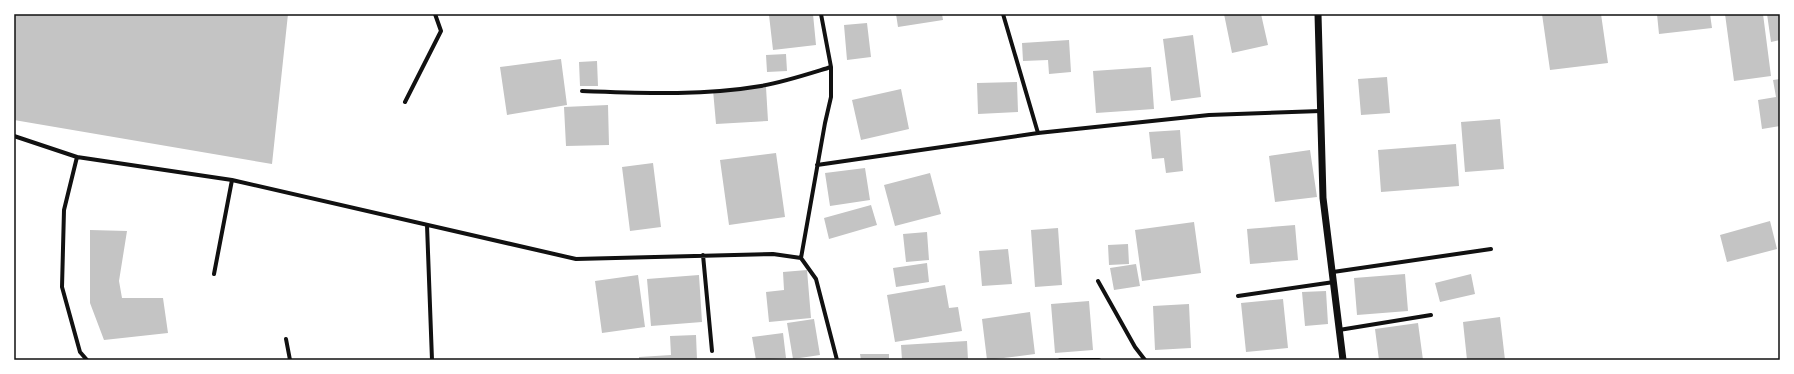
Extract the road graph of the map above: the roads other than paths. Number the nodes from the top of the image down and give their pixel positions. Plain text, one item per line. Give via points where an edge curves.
1 (435, 14) edge
2 (821, 14) edge
3 (1003, 14) edge
4 (1318, 14) edge
5 (831, 67) junction
6 (582, 91) dead end
7 (405, 102) dead end
8 (1321, 111) junction
9 (1038, 132) junction
10 (14, 136) edge
11 (77, 157) junction
12 (817, 165) junction
13 (232, 180) junction
14 (427, 225) junction
15 (1491, 249) dead end
16 (703, 255) junction
17 (801, 258) junction
18 (1333, 272) junction
19 (214, 274) dead end
20 (1098, 281) dead end
21 (1334, 282) junction
22 (1238, 296) dead end
23 (1431, 315) dead end
24 (1338, 330) junction
25 (286, 339) dead end
26 (712, 352) dead end
27 (87, 360) edge
28 (290, 360) edge
29 (432, 360) edge
30 (838, 360) edge
31 (1060, 360) edge
32 (1099, 360) edge
33 (1145, 360) edge
34 (1343, 360) edge

1 - 7 street via 441,31
2 - 5 street
3 - 9 street
4 - 8 street
5 - 6 street via 761,86 722,90 641,93
5 - 12 street via 831,97
8 - 9 street via 1209,115
8 - 18 street via 1323,198
9 - 12 street
10 - 11 street
11 - 13 street
11 - 27 street via 64,210 62,287 80,352
12 - 17 street
13 - 14 street
13 - 19 street
14 - 16 street via 576,259
14 - 29 street
15 - 18 street
16 - 17 street via 773,254
16 - 26 street
17 - 30 street via 816,278
18 - 21 street
20 - 33 street
21 - 22 street
21 - 24 street
23 - 24 street
24 - 34 street
25 - 28 street
31 - 32 street

